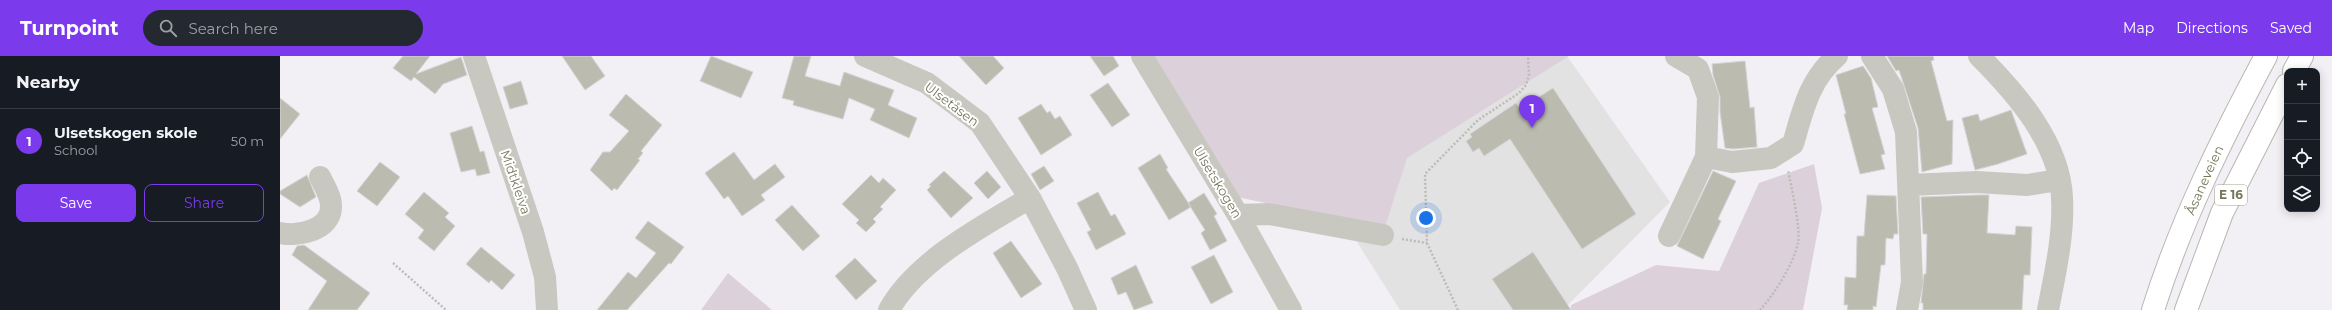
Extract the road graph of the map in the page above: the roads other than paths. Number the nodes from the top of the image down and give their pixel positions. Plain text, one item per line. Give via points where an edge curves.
1 (474, 56) edge
2 (865, 56) edge
3 (1142, 56) edge
4 (1676, 56) edge
5 (1838, 56) edge
6 (1872, 56) edge
7 (1980, 56) edge
8 (2266, 56) edge
9 (2302, 56) edge
10 (2296, 68) edge
11 (2284, 91) edge
12 (1706, 157) junction
13 (320, 177) dead end
14 (2059, 180) junction
15 (1909, 185) junction
16 (1030, 198) junction
17 (1238, 215) junction
18 (280, 233) edge
19 (1383, 235) road end
20 (1669, 236) dead end
21 (547, 310) edge
22 (889, 310) edge
23 (1086, 310) edge
24 (1291, 310) edge
25 (1907, 310) edge
26 (2048, 310) edge
27 (2153, 310) edge
28 (2186, 310) edge

1 - 21 street, Midtkleiva via 533,232 545,277
2 - 16 street, Ulsetåsen via 927,83 980,123
3 - 17 street, Ulsetskogen
4 - 12 street via 1698,69 1708,97
5 - 12 street via 1823,68 1806,100 1793,144 1771,158 1732,162
6 - 15 street via 1893,89 1906,132
7 - 14 street via 2024,107 2045,139
8 - 27 highway, Åsaneveien / E 16 via 2227,129 2190,211
9 - 10 highway
11 - 28 highway, E 16 via 2222,213
12 - 20 street
13 - 18 street via 331,206 326,219 305,234
14 - 15 street via 2027,185 1977,182
14 - 26 street via 2062,224
15 - 25 street via 1912,282
16 - 22 street via 945,252 906,286
16 - 23 street, Ulsetåsen
17 - 19 street via 1269,214
17 - 24 street, Ulsetskogen

